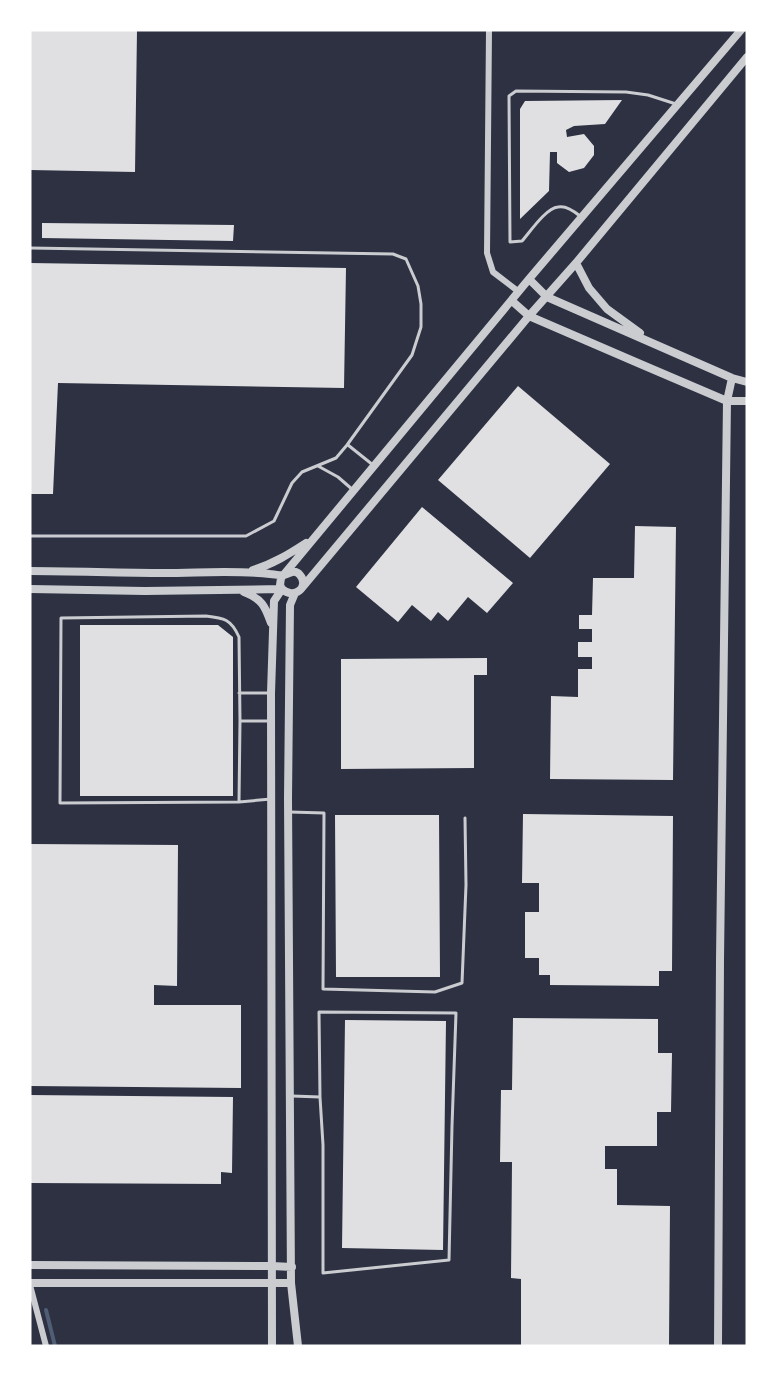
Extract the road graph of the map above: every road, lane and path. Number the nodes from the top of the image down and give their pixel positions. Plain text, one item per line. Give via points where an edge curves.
1 (489, 30) edge
2 (741, 30) edge
3 (747, 57) edge
4 (678, 104) junction
5 (582, 217) junction
6 (30, 248) edge
7 (576, 263) junction
8 (529, 279) junction
9 (519, 292) junction
10 (547, 297) junction
11 (512, 301) junction
12 (528, 316) junction
13 (652, 342) junction
14 (732, 378) junction
15 (747, 382) edge
16 (727, 401) junction
17 (747, 401) edge
18 (347, 445) junction
19 (318, 466) junction
20 (375, 466) junction
21 (354, 490) junction
22 (30, 536) edge
23 (314, 538) junction
24 (30, 571) edge
25 (249, 572) junction
26 (283, 575) junction
27 (30, 589) edge
28 (282, 589) junction
29 (238, 590) junction
30 (298, 591) junction
31 (274, 631) junction
32 (240, 693) junction
33 (271, 693) junction
34 (240, 721) junction
35 (271, 721) junction
36 (288, 798) junction
37 (272, 799) junction
38 (240, 802) junction
39 (289, 812) junction
40 (465, 818) dead end
41 (291, 1096) junction
42 (320, 1097) junction
43 (30, 1265) edge
44 (272, 1266) junction
45 (292, 1267) junction
46 (291, 1283) junction
47 (30, 1284) edge
48 (273, 1284) junction
49 (46, 1346) edge
50 (272, 1346) edge
51 (298, 1346) edge
52 (718, 1346) edge

1 - 9 street via 487,254 493,272
2 - 4 street
3 - 7 street
4 - 5 street
4 - 5 lane via 626,92 516,91 509,96 510,242 522,241 549,210 559,206
5 - 8 street
6 - 18 lane via 393,254 406,259 418,286 421,327 412,355
7 - 10 street
7 - 13 street via 589,288 607,309
8 - 9 street
8 - 10 street
9 - 11 street
10 - 12 street
10 - 13 street
11 - 12 street
11 - 20 street
12 - 16 street
12 - 30 street
13 - 14 street
14 - 15 street
14 - 16 street
16 - 17 street
16 - 52 street
18 - 19 lane via 336,458
18 - 20 lane
19 - 21 lane
19 - 22 lane via 302,472 292,483 274,520 246,536
20 - 21 street
21 - 23 street
23 - 25 street via 268,566
23 - 26 street
24 - 25 street
25 - 26 street
26 - 28 street
26 - 30 street via 290,571 300,575 303,582
27 - 29 street
28 - 29 street
28 - 30 street via 288,593
28 - 31 street via 274,601
29 - 31 street via 263,603
30 - 36 street via 290,605
31 - 33 street
32 - 33 lane
32 - 34 lane
32 - 38 lane via 239,637 234,625 222,618 61,618 60,803
33 - 35 street
34 - 35 lane
34 - 38 lane
35 - 37 street
36 - 37 street
36 - 39 street
37 - 38 lane
37 - 44 street
39 - 40 lane via 324,813 323,989 435,992 462,983
39 - 41 street
41 - 42 lane
41 - 45 street
42 - 42 lane via 319,1012 456,1013 449,1260 323,1273
43 - 44 street
44 - 45 street
44 - 48 street
45 - 46 street
46 - 48 street
46 - 51 street
47 - 48 street
47 - 49 street
48 - 50 street

